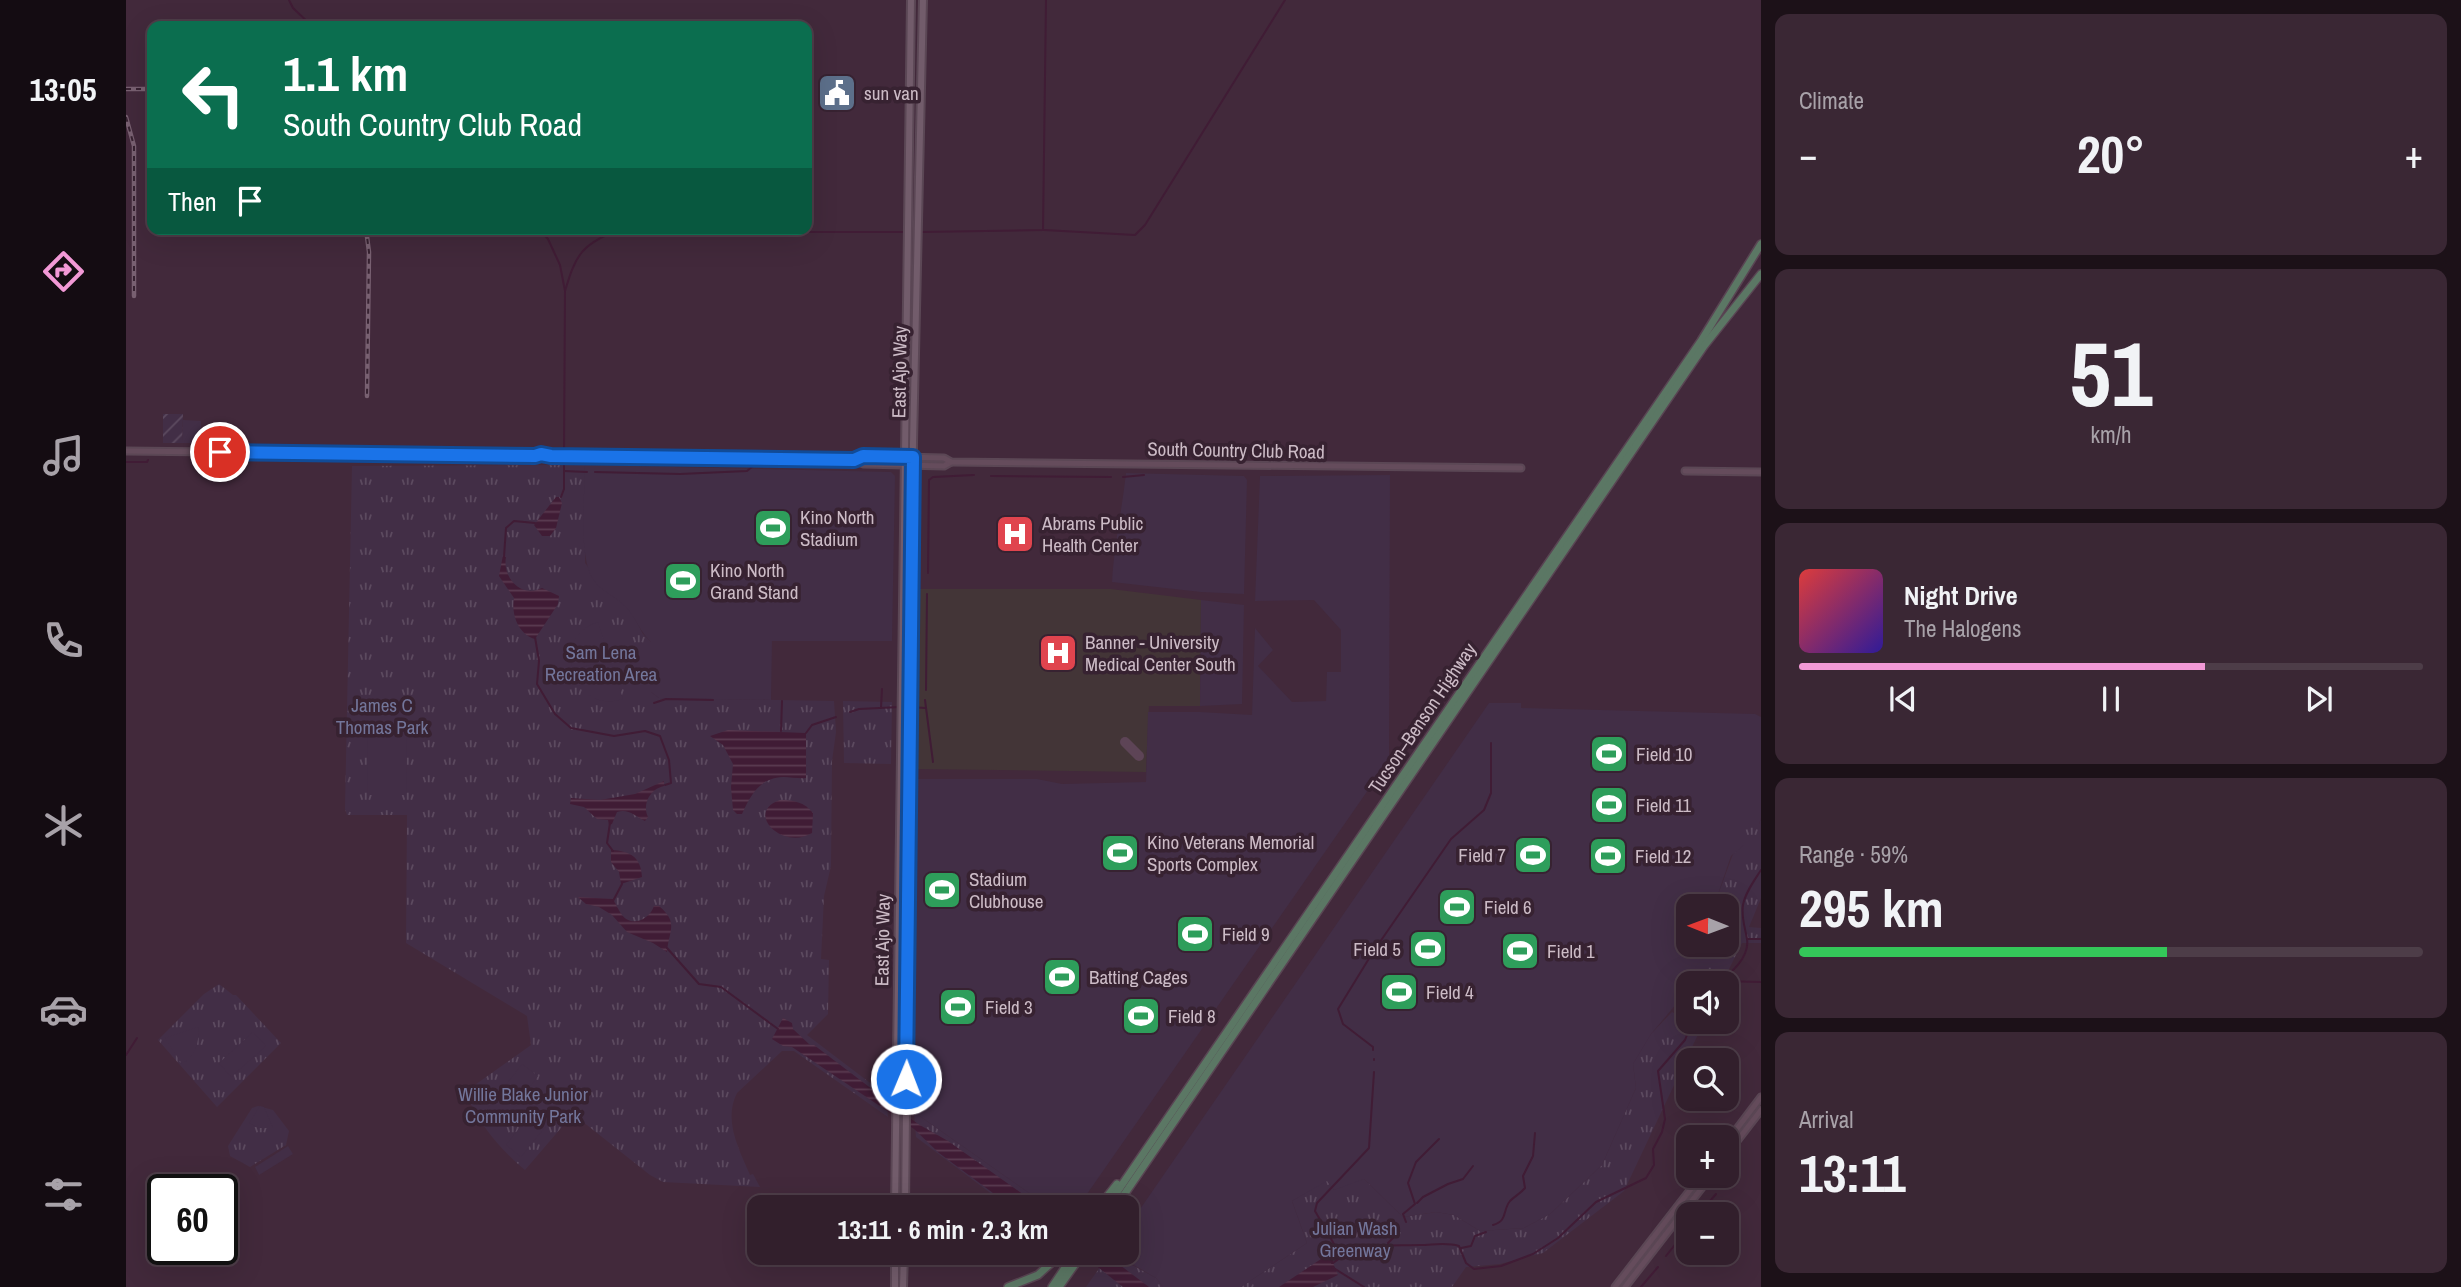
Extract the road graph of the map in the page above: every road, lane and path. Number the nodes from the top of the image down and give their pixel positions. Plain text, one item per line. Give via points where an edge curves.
1 (911, 0) edge
2 (923, 0) edge
3 (1761, 244) edge
4 (1761, 274) edge
5 (905, 354) junction
6 (916, 355) junction
7 (126, 451) edge
8 (903, 461) junction
9 (913, 461) junction
10 (1521, 468) dead end
11 (1685, 471) dead end
12 (1761, 472) edge
13 (897, 1005) junction
14 (908, 1005) junction
15 (1761, 1097) edge
16 (1761, 1110) edge
17 (1739, 1131) edge
18 (1739, 1135) edge
19 (1146, 1148) junction
20 (895, 1178) junction
21 (905, 1178) junction
22 (1692, 1188) edge
23 (1702, 1188) edge
24 (895, 1195) edge
25 (905, 1195) edge
26 (1108, 1195) edge
27 (1115, 1195) edge
28 (1124, 1195) edge
29 (895, 1265) edge
30 (904, 1265) edge
31 (1049, 1265) edge
32 (1071, 1265) edge
33 (1073, 1265) edge
34 (895, 1287) edge
35 (904, 1287) edge
36 (1008, 1287) edge
37 (1052, 1287) edge
38 (1062, 1287) edge
39 (1615, 1287) edge
40 (1625, 1287) edge

1 - 5 main road, East Ajo Way
2 - 6 main road, East Ajo Way
3 - 19 highway, Tucson–Benson Highway via 1701,341
4 - 28 highway, Tucson–Benson Highway via 1704,346
5 - 6 main road
5 - 8 main road, East Ajo Way
6 - 9 main road, East Ajo Way
7 - 8 street, South Country Club Road via 543,458 854,460 863,456
8 - 9 street, South Country Club Road
8 - 13 main road, East Ajo Way
9 - 10 street, South Country Club Road
9 - 14 main road, East Ajo Way
11 - 12 street
13 - 14 main road
13 - 20 main road, East Ajo Way
14 - 21 main road, East Ajo Way
15 - 17 street
16 - 18 street
19 - 26 highway
19 - 27 highway, Tucson–Benson Highway
20 - 21 main road
20 - 24 main road, East Ajo Way
21 - 25 main road, East Ajo Way
22 - 39 street
23 - 40 street
29 - 34 main road
30 - 35 main road
31 - 36 highway via 1038,1275
32 - 37 highway
33 - 38 highway

